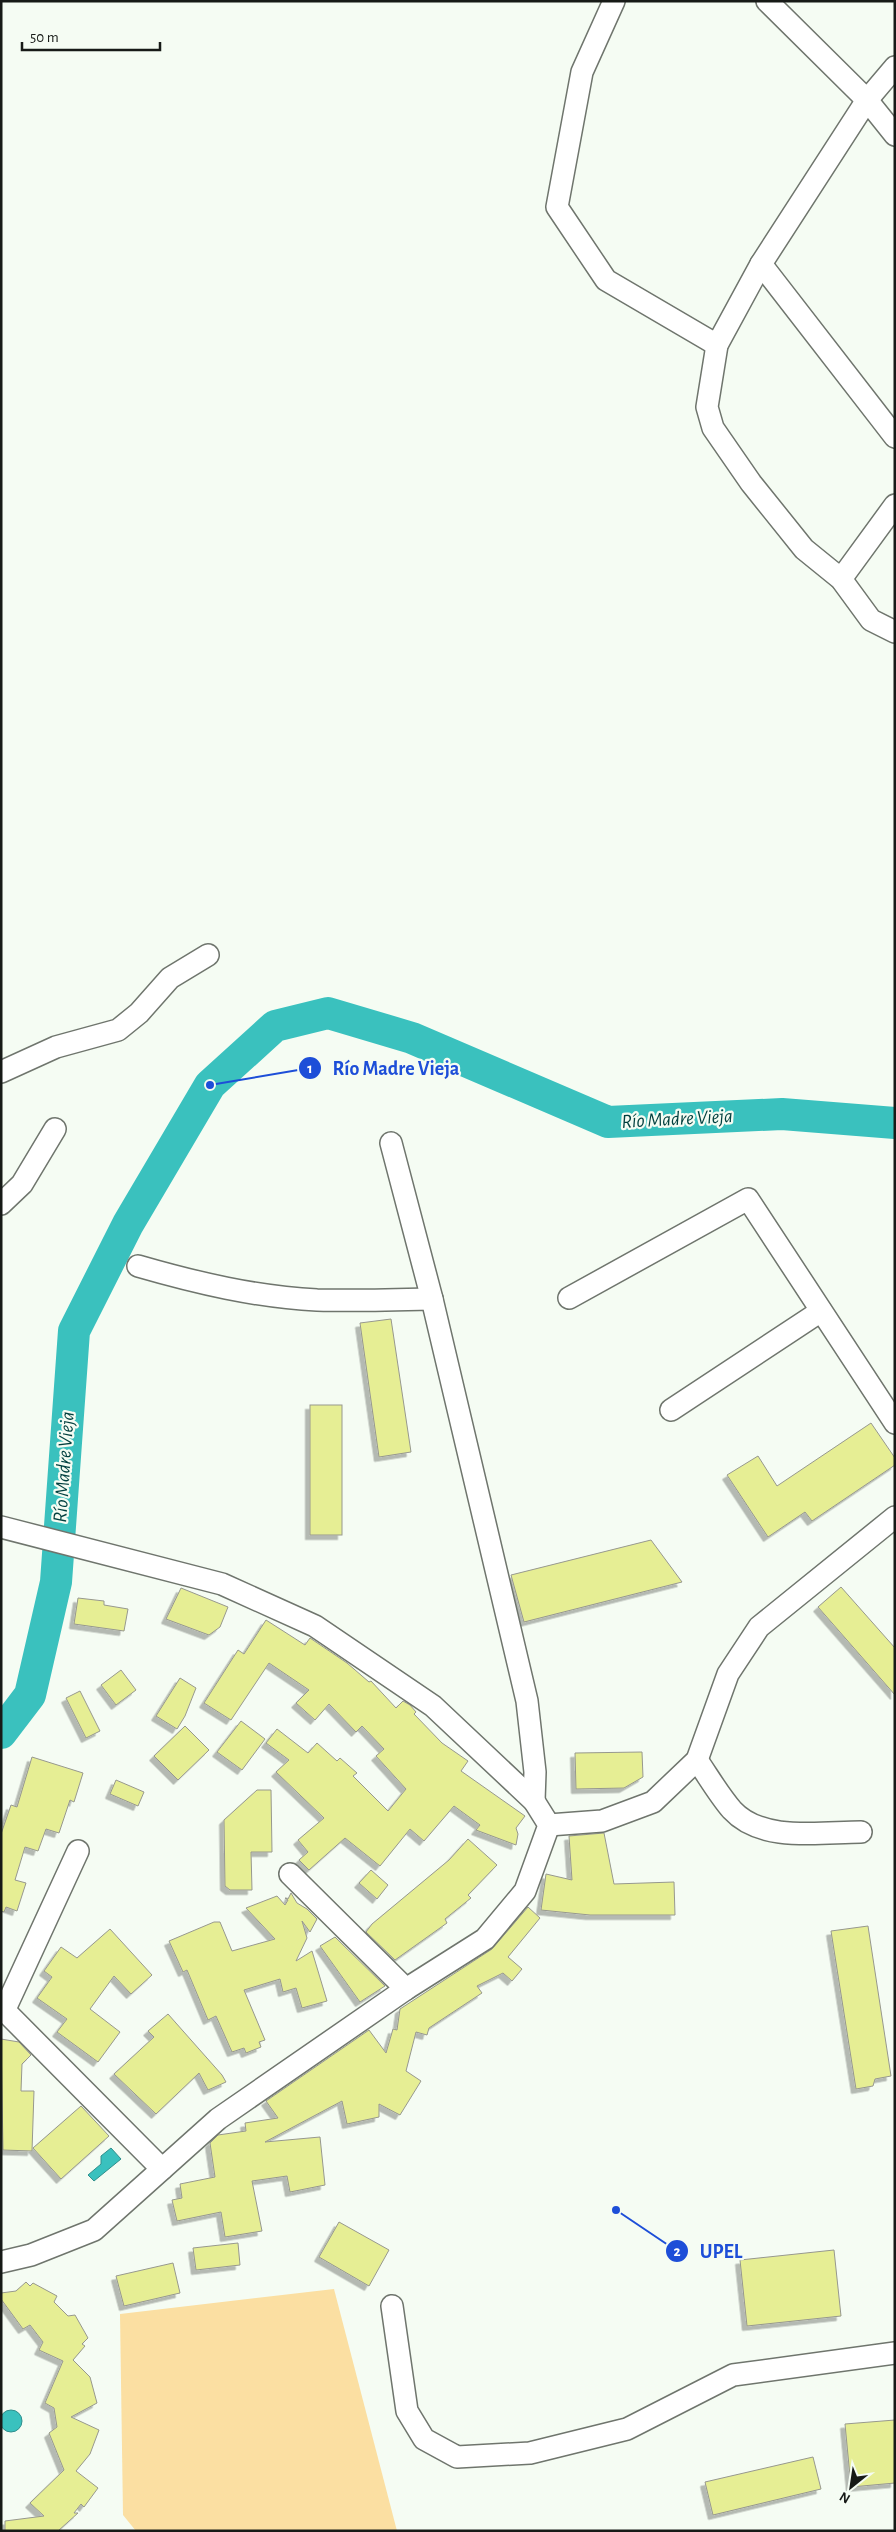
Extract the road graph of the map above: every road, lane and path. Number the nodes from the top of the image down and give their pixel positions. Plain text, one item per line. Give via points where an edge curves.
1 (614, 1) edge
2 (767, 1) edge
3 (895, 67) edge
4 (867, 100) junction
5 (895, 135) edge
6 (761, 264) junction
7 (717, 345) junction
8 (895, 437) edge
9 (895, 505) edge
10 (841, 579) junction
11 (895, 632) edge
12 (208, 955) dead end
13 (1, 1072) edge
14 (54, 1129) dead end
15 (391, 1143) dead end
16 (1, 1204) edge
17 (138, 1266) dead end
18 (570, 1298) dead end
19 (432, 1299) junction
20 (821, 1311) junction
21 (672, 1410) dead end
22 (895, 1423) edge
23 (895, 1518) edge
24 (1, 1527) edge
25 (697, 1760) junction
26 (534, 1801) junction
27 (549, 1825) junction
28 (861, 1832) dead end
29 (78, 1851) dead end
30 (290, 1874) dead end
31 (406, 1989) junction
32 (3, 2008) edge
33 (162, 2169) junction
34 (1, 2262) edge
35 (392, 2306) dead end
36 (895, 2353) edge

1 - 7 street via 582,72 557,207 606,280
2 - 4 street
3 - 4 street
4 - 5 street
4 - 6 street
6 - 7 street
6 - 8 street
7 - 10 street via 707,407 713,428 751,483 804,549
9 - 10 street
10 - 11 street via 871,620
12 - 13 street via 170,978 139,1013 118,1030 56,1047
14 - 16 street via 22,1184
15 - 19 street
17 - 19 street via 215,1286 285,1297 346,1301
18 - 20 street via 748,1199
19 - 26 street via 527,1700 535,1772
20 - 21 street
20 - 22 street
23 - 25 street via 759,1627 728,1674
24 - 26 street via 222,1584 315,1626 434,1706
25 - 27 street via 653,1802 602,1821
25 - 28 street via 733,1811 758,1826 790,1832
26 - 27 street
27 - 31 street via 525,1891 485,1939
29 - 32 street
30 - 31 street
31 - 33 street via 218,2119
32 - 33 street
33 - 34 street via 94,2230 31,2255
35 - 36 street via 408,2411 424,2439 457,2457 530,2453 627,2429 733,2375

